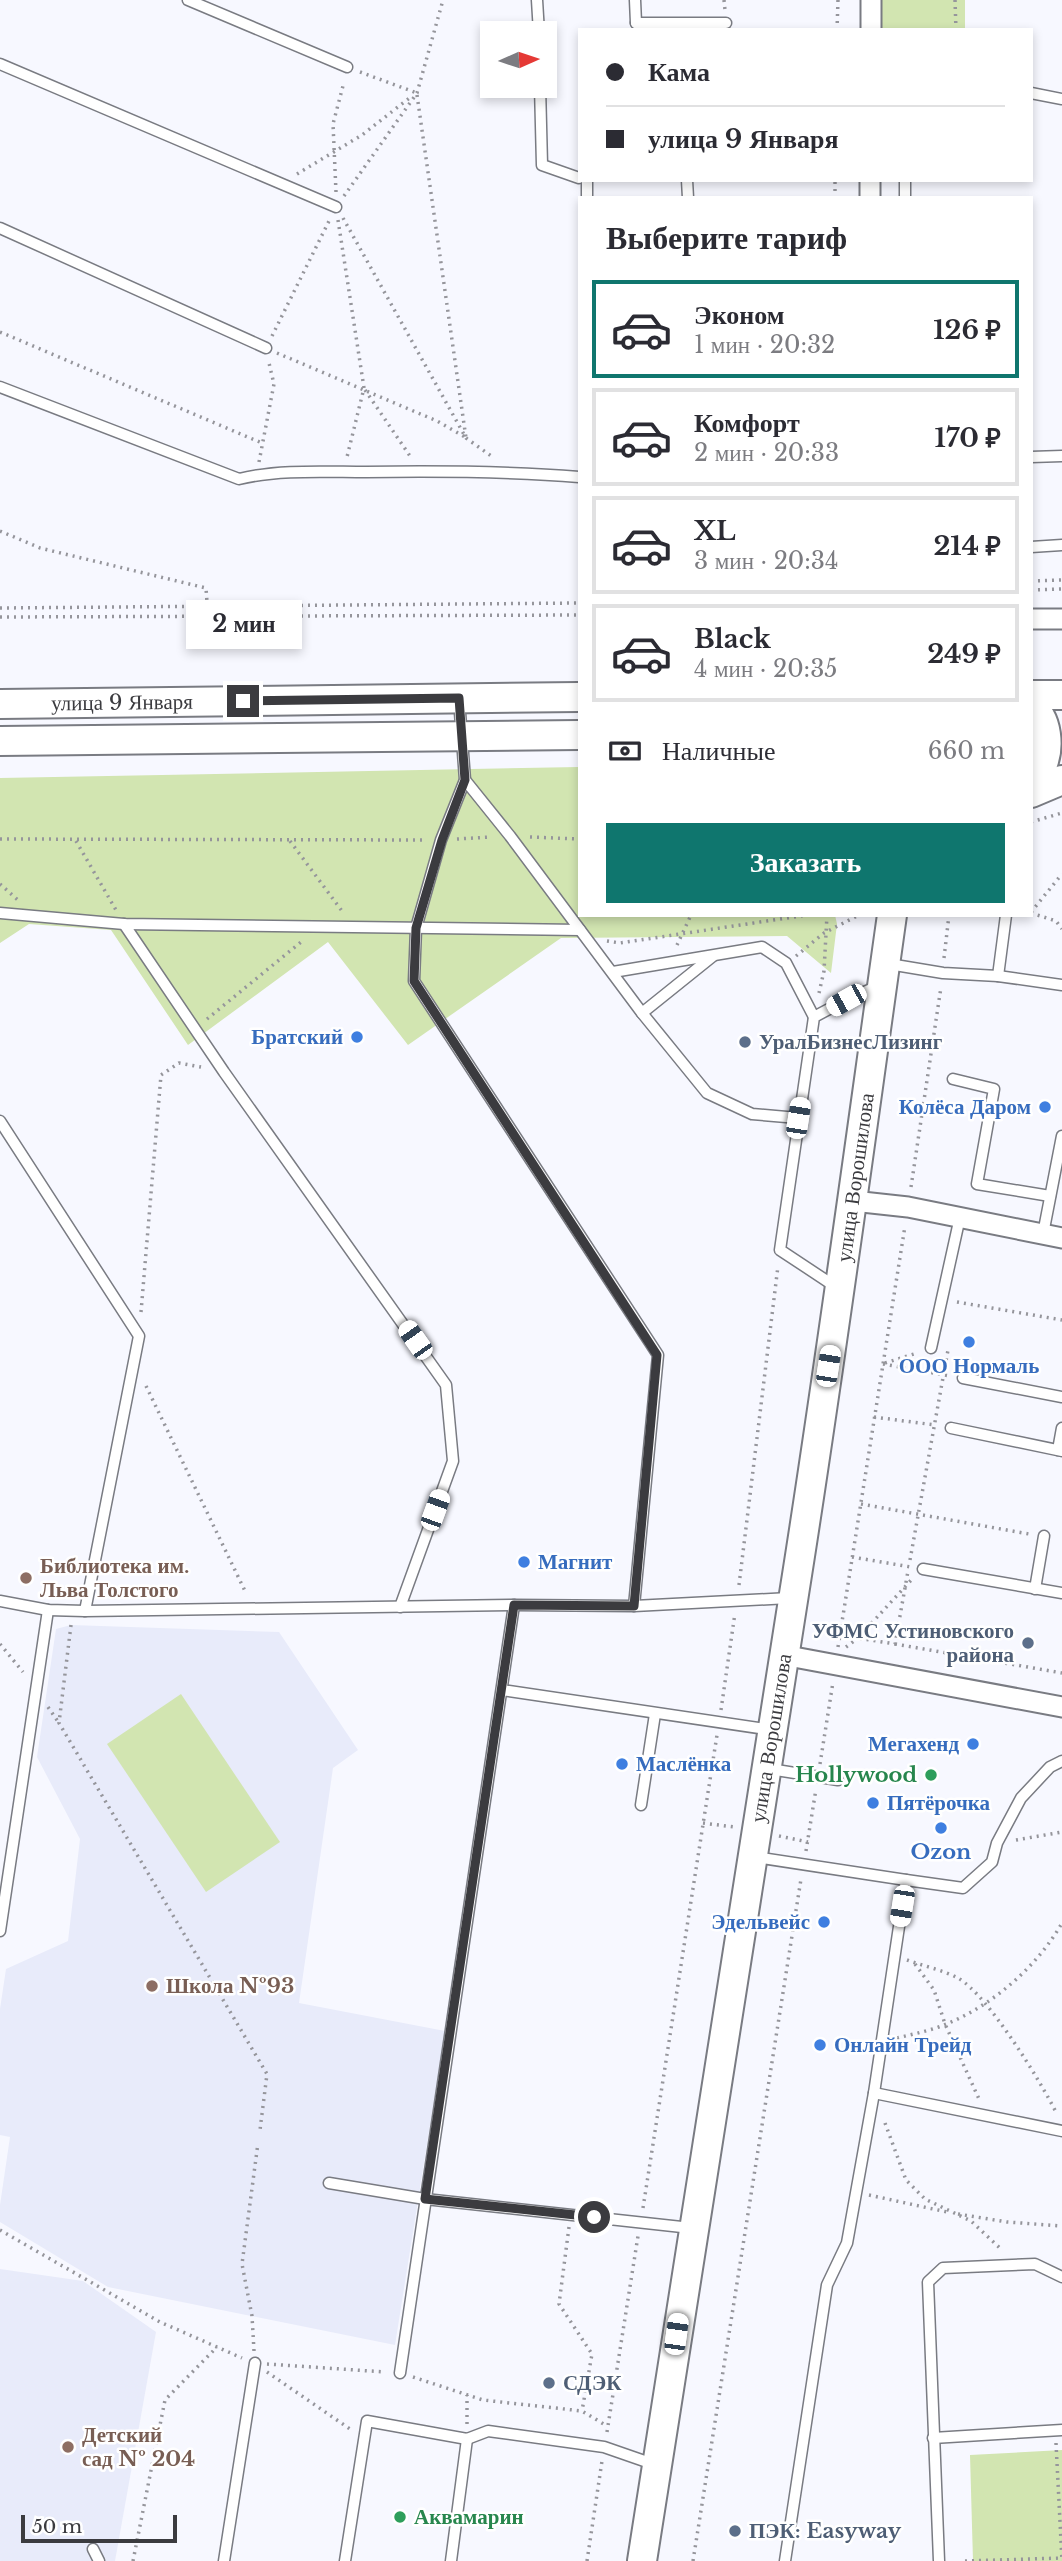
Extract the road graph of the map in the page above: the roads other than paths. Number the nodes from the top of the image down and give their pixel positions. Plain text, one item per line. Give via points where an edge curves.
1 (188, 0) edge
2 (537, 0) edge
3 (635, 0) edge
4 (871, 0) edge
5 (538, 21) edge
6 (726, 23) dead end
7 (640, 26) edge
8 (871, 28) edge
9 (0, 64) edge
10 (347, 67) road end
11 (1033, 93) edge
12 (540, 98) edge
13 (1062, 99) edge
14 (578, 177) edge
15 (336, 207) road end
16 (0, 228) edge
17 (265, 348) road end
18 (0, 387) edge
19 (1062, 456) edge
20 (1033, 457) edge
21 (578, 477) edge
22 (1062, 545) edge
23 (1033, 547) edge
24 (1033, 619) edge
25 (1062, 619) edge
26 (1033, 695) edge
27 (1062, 695) edge
28 (578, 697) edge
29 (459, 698) junction
30 (0, 704) edge
31 (1033, 708) edge
32 (578, 734) edge
33 (460, 736) junction
34 (0, 741) edge
35 (1033, 777) edge
36 (465, 780) junction
37 (1062, 780) edge
38 (1033, 792) edge
39 (0, 913) edge
40 (892, 917) edge
41 (1006, 917) edge
42 (124, 924) junction
43 (416, 928) junction
44 (580, 930) junction
45 (713, 955) junction
46 (613, 972) junction
47 (883, 974) junction
48 (998, 976) junction
49 (1062, 985) edge
50 (642, 1013) junction
51 (814, 1017) junction
52 (953, 1079) dead end
53 (798, 1118) junction
54 (0, 1121) edge
55 (1062, 1136) edge
56 (1050, 1196) junction
57 (853, 1201) junction
58 (960, 1217) junction
59 (1052, 1236) edge
60 (840, 1289) junction
61 (931, 1348) road end
62 (963, 1378) road end
63 (1062, 1397) edge
64 (951, 1428) road end
65 (1062, 1428) edge
66 (1060, 1451) edge
67 (1044, 1536) road end
68 (923, 1569) road end
69 (1035, 1589) junction
70 (1062, 1593) edge
71 (794, 1598) junction
72 (0, 1601) edge
73 (514, 1605) junction
74 (634, 1606) junction
75 (400, 1607) junction
76 (48, 1610) junction
77 (85, 1611) junction
78 (783, 1655) junction
79 (502, 1690) junction
80 (1062, 1707) edge
81 (655, 1714) junction
82 (772, 1730) junction
83 (1062, 1761) edge
84 (766, 1769) junction
85 (838, 1780) dead end
86 (640, 1805) dead end
87 (751, 1856) junction
88 (906, 1880) junction
89 (0, 1931) edge
90 (874, 2093) junction
91 (1062, 2131) edge
92 (329, 2183) dead end
93 (425, 2199) junction
94 (691, 2228) junction
95 (1062, 2277) edge
96 (255, 2363) road end
97 (400, 2373) road end
98 (1059, 2431) edge
99 (933, 2438) junction
100 (467, 2439) junction
101 (656, 2466) junction
102 (93, 2549) dead end
103 (99, 2561) edge
104 (224, 2561) edge
105 (345, 2561) edge
106 (451, 2561) edge
107 (642, 2561) edge
108 (785, 2561) edge
109 (939, 2561) edge

1 - 10 lane
2 - 5 lane
3 - 7 lane
4 - 8 street
6 - 7 lane
9 - 15 lane
11 - 13 lane
12 - 14 lane via 542,165
16 - 17 lane
18 - 21 lane via 239,478 420,471
19 - 20 lane
22 - 23 lane
24 - 25 street
26 - 27 main road
28 - 29 main road, улица 9 Января
29 - 30 main road, улица 9 Января
29 - 33 lane
31 - 35 main road via 1047,735 1042,765
32 - 33 main road, улица 9 Января
33 - 34 main road, улица 9 Января
33 - 36 lane
36 - 43 lane
36 - 44 lane
37 - 38 main road
39 - 42 lane
40 - 47 main road, улица Ворошилова
41 - 48 lane
42 - 43 lane
42 - 75 lane via 446,1385 453,1461
43 - 44 lane
43 - 74 lane via 414,981 657,1355
44 - 46 lane
45 - 46 lane
45 - 50 lane
45 - 51 lane via 762,947 786,963
46 - 50 lane
47 - 48 lane
47 - 51 lane
47 - 57 main road, улица Ворошилова
48 - 49 lane
50 - 53 lane via 706,1093 752,1114
51 - 53 lane
52 - 56 lane via 994,1088 977,1184
53 - 60 lane via 780,1250
54 - 77 lane via 139,1336
55 - 56 lane
56 - 59 lane
57 - 58 street
57 - 60 main road, улица Ворошилова
58 - 59 street
58 - 61 lane
60 - 71 main road, улица Ворошилова
62 - 63 lane
64 - 66 lane
65 - 66 lane
67 - 69 lane
68 - 69 lane
69 - 70 lane
71 - 74 lane
71 - 78 main road, улица Ворошилова
72 - 76 lane
73 - 74 lane
73 - 75 lane
73 - 79 lane
75 - 77 lane
76 - 77 lane
76 - 89 lane
78 - 80 street
78 - 82 main road, улица Ворошилова
79 - 81 lane
79 - 93 lane
81 - 82 lane
81 - 86 lane
82 - 84 main road, улица Ворошилова
83 - 88 lane via 1050,1767 1021,1798 992,1862 962,1888
84 - 85 lane
84 - 87 main road, улица Ворошилова
87 - 88 lane
87 - 94 main road, улица Ворошилова
88 - 90 lane
90 - 91 lane
90 - 108 lane via 847,2243 827,2285
92 - 93 lane
93 - 94 lane
93 - 97 lane
94 - 101 main road, улица Ворошилова
95 - 99 lane via 1035,2264 1017,2264 943,2268 928,2282
96 - 104 lane
98 - 99 lane
99 - 109 lane
100 - 101 lane via 488,2431 604,2447
100 - 105 lane via 367,2421
100 - 106 lane
101 - 107 main road, улица Ворошилова
102 - 103 lane

